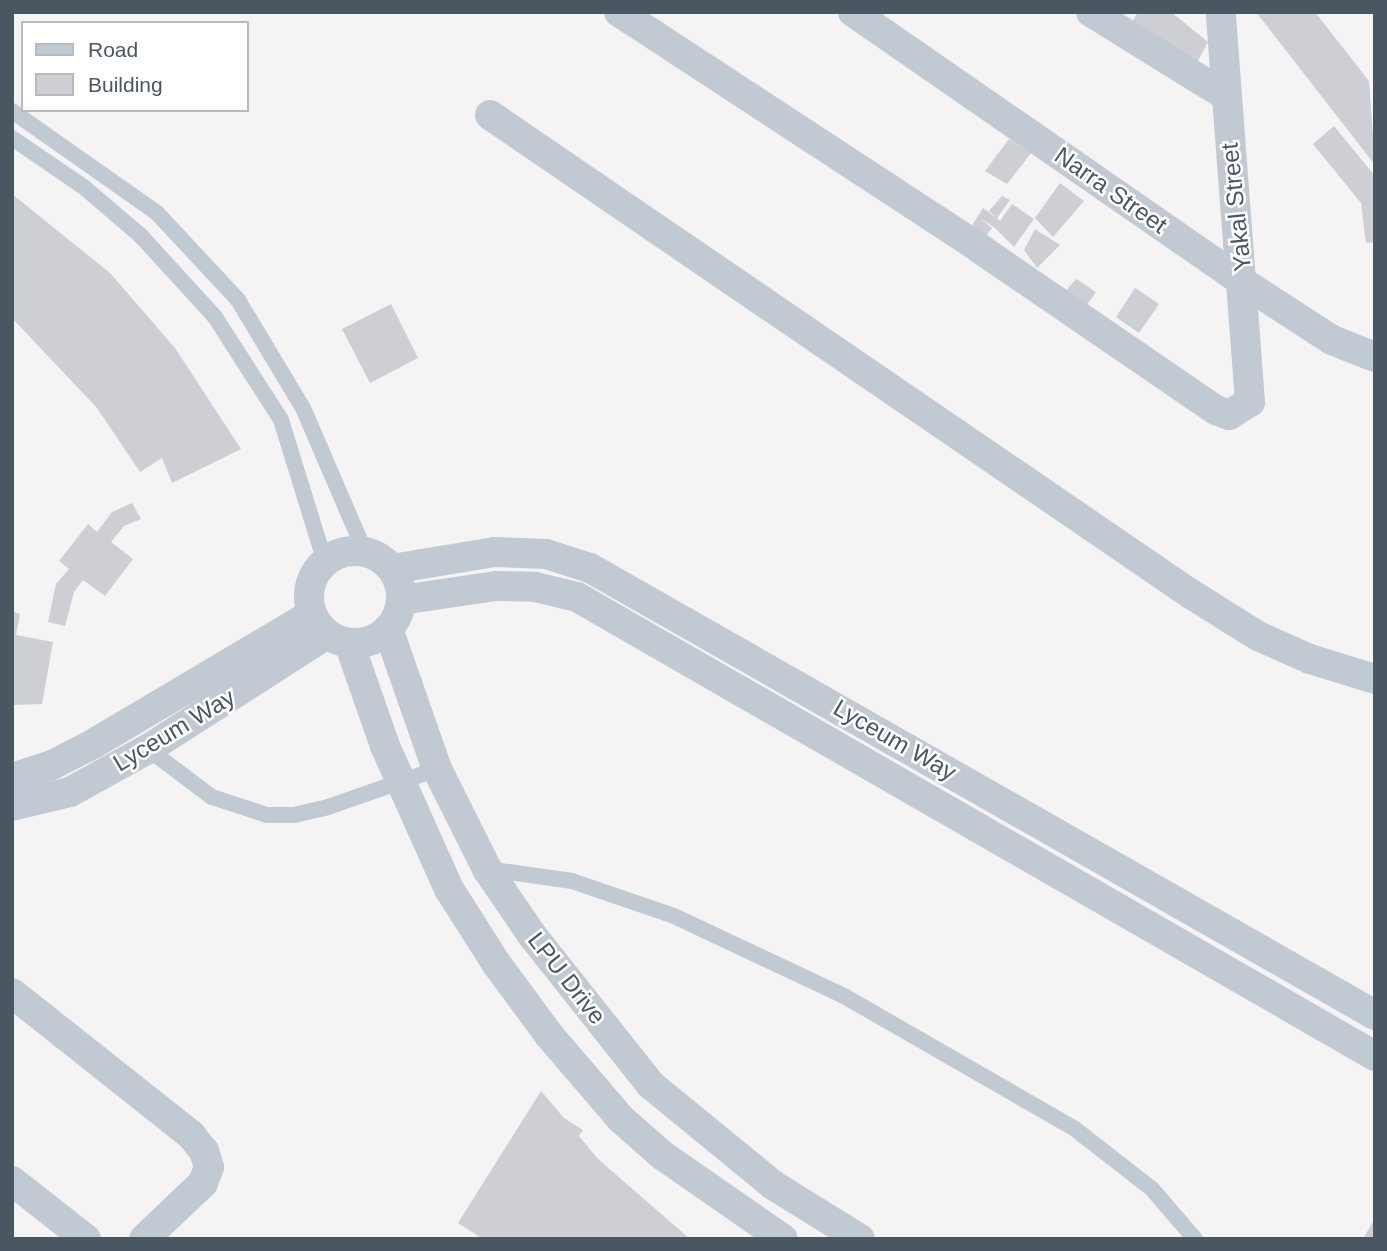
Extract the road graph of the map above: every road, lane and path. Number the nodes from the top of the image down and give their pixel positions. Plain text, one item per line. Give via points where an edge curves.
1 (619, 12) edge
2 (853, 12) edge
3 (1091, 12) edge
4 (1221, 12) edge
5 (1225, 95) junction
6 (12, 111) edge
7 (490, 115) dead end
8 (12, 138) edge
9 (1244, 283) junction
10 (1375, 357) edge
11 (365, 552) junction
12 (325, 562) junction
13 (392, 569) junction
14 (401, 600) junction
15 (388, 629) junction
16 (329, 630) junction
17 (1375, 679) edge
18 (148, 749) junction
19 (437, 769) junction
20 (12, 778) edge
21 (400, 782) junction
22 (12, 806) edge
23 (487, 869) junction
24 (12, 993) edge
25 (1375, 1015) edge
26 (1375, 1055) edge
27 (12, 1181) edge
28 (86, 1239) edge
29 (144, 1239) edge
30 (783, 1239) edge
31 (860, 1239) edge
32 (1195, 1239) edge

1 - 9 street, Yakal Street via 632,25 1229,415 1250,402
2 - 9 street, Narra Street
3 - 5 street
4 - 5 street, Yakal Street
5 - 9 street, Yakal Street
6 - 11 lane via 157,213 201,255 237,300 303,408
7 - 17 street via 1191,594 1258,636 1310,659
8 - 12 lane via 85,188 141,236 215,317 281,420
9 - 10 street, Narra Street via 1332,341
11 - 12 street via 351,551
11 - 13 street
12 - 16 street via 310,586
13 - 14 street
13 - 25 street, Lyceum Way via 495,552 546,555 590,568
14 - 15 street
14 - 26 street, Lyceum Way via 496,586 535,587 577,597
15 - 16 street via 370,640
15 - 19 street, LPU Drive
16 - 18 street, Lyceum Way
16 - 20 street, Lyceum Way via 51,765
16 - 21 street, LPU Drive
18 - 21 lane via 212,797 267,815 294,815
18 - 22 street, Lyceum Way via 70,792
19 - 21 lane
19 - 23 street, LPU Drive
21 - 30 street, LPU Drive via 449,889 549,1035 621,1119 662,1155
23 - 31 street, LPU Drive via 532,936 652,1085 773,1185
23 - 32 lane via 572,881 674,916 844,996 1075,1129 1152,1189
24 - 29 street via 191,1135 204,1151 209,1167 203,1183
27 - 28 street

